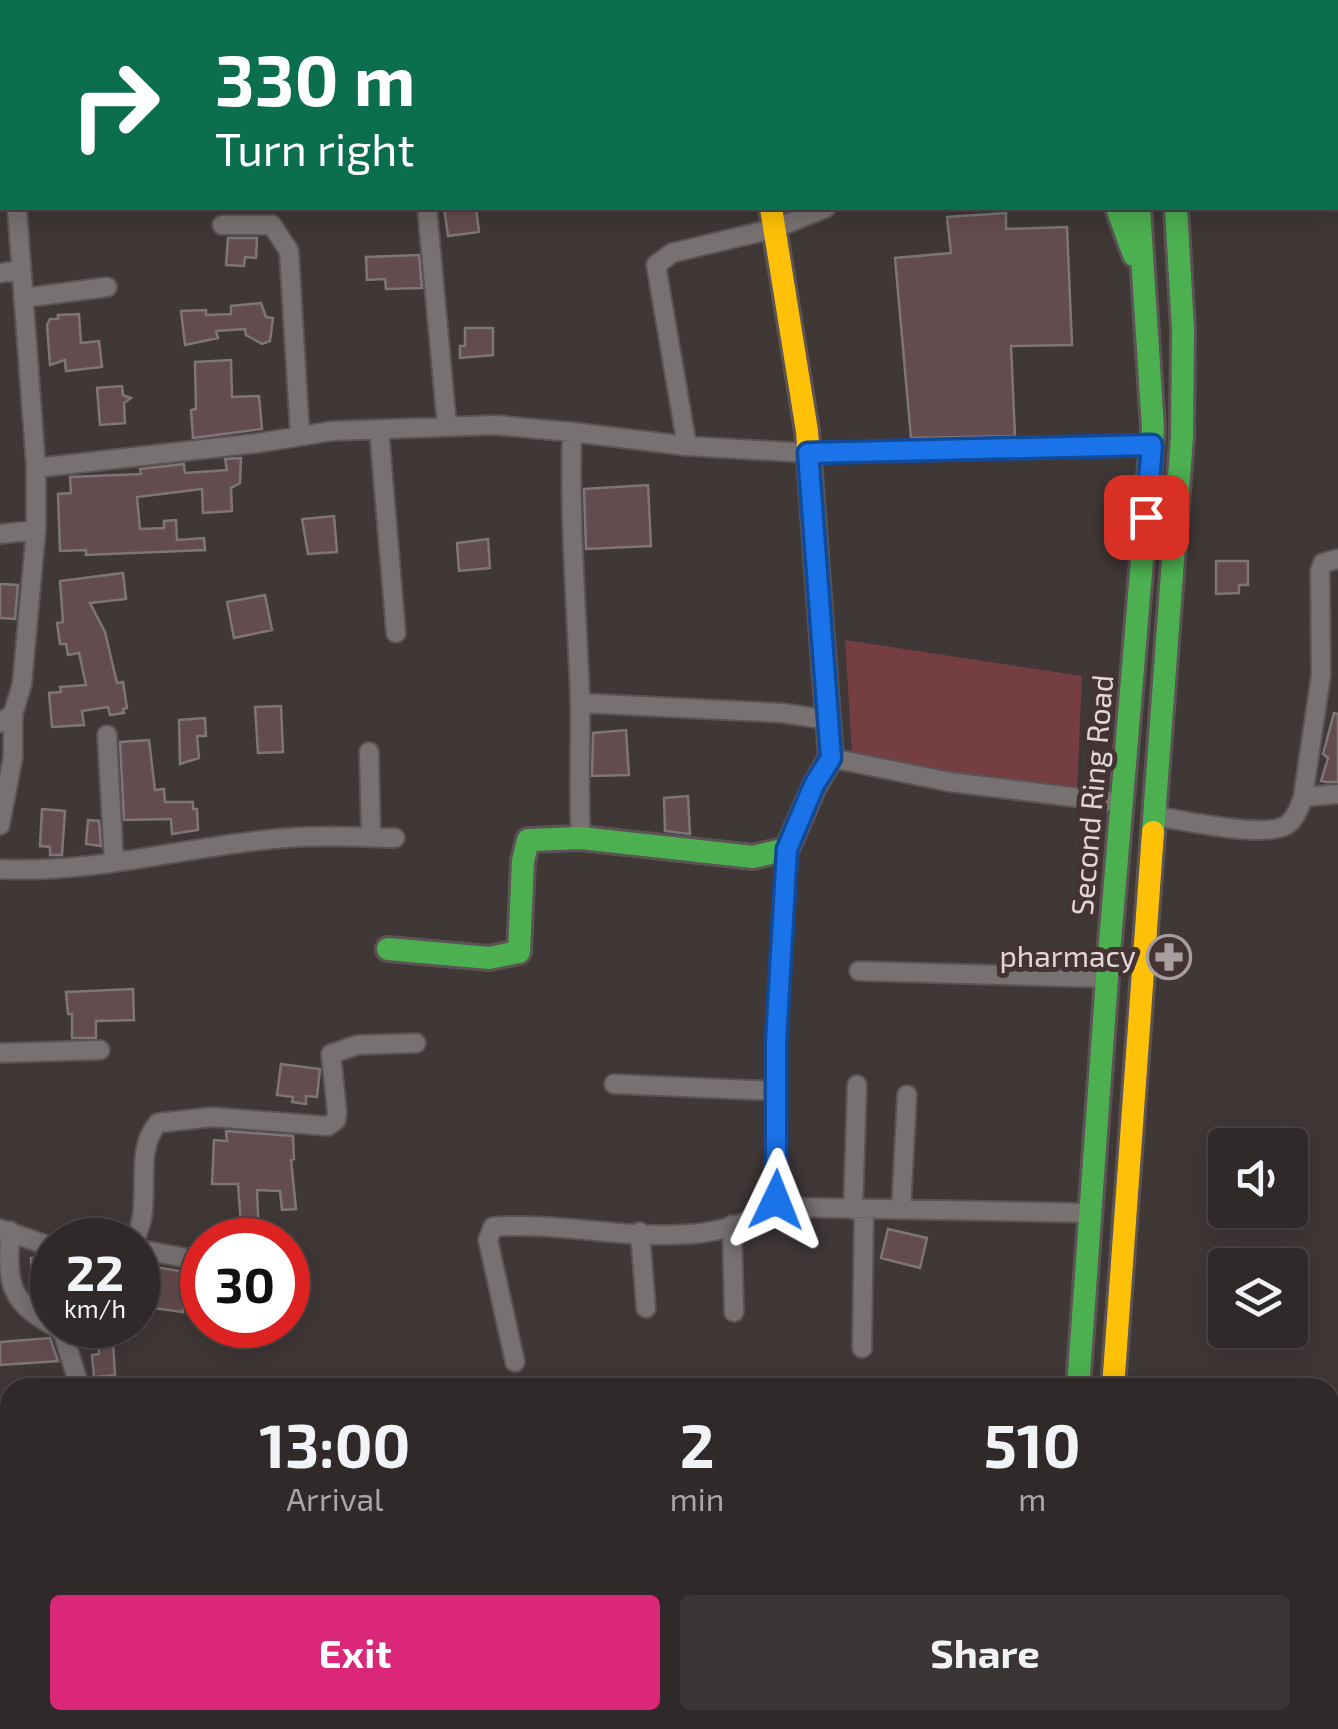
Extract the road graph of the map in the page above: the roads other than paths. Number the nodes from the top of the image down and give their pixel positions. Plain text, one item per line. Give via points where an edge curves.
1 (428, 210) edge
2 (815, 210) edge
3 (1118, 210) edge
4 (1139, 210) edge
5 (1176, 210) edge
6 (12, 216) edge
7 (773, 218) edge
8 (222, 225) dead end
9 (21, 270) junction
10 (0, 273) edge
11 (107, 287) dead end
12 (23, 298) junction
13 (1145, 302) junction
14 (447, 426) junction
15 (379, 429) junction
16 (572, 432) junction
17 (300, 436) junction
18 (1152, 445) junction
19 (688, 446) junction
20 (808, 453) junction
21 (36, 468) junction
22 (36, 530) junction
23 (0, 534) edge
24 (1338, 559) edge
25 (396, 634) dead end
26 (580, 703) junction
27 (7, 718) edge
28 (830, 720) junction
29 (107, 736) dead end
30 (369, 752) dead end
31 (831, 758) junction
32 (1338, 794) edge
33 (1303, 797) junction
34 (1122, 804) junction
35 (1155, 816) junction
36 (0, 825) edge
37 (371, 838) junction
38 (395, 838) dead end
39 (581, 838) junction
40 (787, 849) junction
41 (114, 862) junction
42 (0, 869) edge
43 (388, 950) dead end
44 (859, 971) dead end
45 (1107, 978) junction
46 (416, 1043) dead end
47 (100, 1050) dead end
48 (0, 1053) edge
49 (614, 1084) dead end
50 (857, 1085) dead end
51 (777, 1091) junction
52 (907, 1095) dead end
53 (775, 1207) junction
54 (858, 1210) junction
55 (901, 1210) junction
56 (1091, 1213) junction
57 (142, 1218) edge
58 (732, 1225) junction
59 (5, 1230) edge
60 (640, 1232) junction
61 (30, 1240) edge
62 (646, 1308) dead end
63 (30, 1312) edge
64 (734, 1312) dead end
65 (69, 1348) edge
66 (862, 1348) dead end
67 (515, 1362) dead end
68 (77, 1378) edge
69 (1079, 1378) edge
70 (1114, 1378) edge

1 - 14 street
2 - 7 street
3 - 13 main road
4 - 13 main road, Second Ring Road
5 - 35 main road, Second Ring Road via 1182,437
6 - 9 street
7 - 19 street via 672,252 656,264
7 - 20 main road
8 - 17 street via 272,225 288,251
9 - 10 street
9 - 12 street
11 - 12 street
12 - 21 street
13 - 18 main road, Second Ring Road
14 - 15 street
14 - 16 street
15 - 17 street
15 - 25 street
16 - 19 street
16 - 26 street
17 - 21 street
18 - 20 street
18 - 34 main road, Second Ring Road
19 - 20 street
20 - 28 main road
21 - 22 street
22 - 23 street
22 - 27 street via 22,684
24 - 33 street via 1320,571 1320,675
26 - 28 street
26 - 39 street
27 - 36 street via 13,758
28 - 31 main road
29 - 41 street
30 - 37 street
31 - 34 street via 950,782
31 - 40 main road
32 - 33 street
33 - 35 street via 1289,824 1267,831
34 - 45 main road, Second Ring Road
35 - 70 main road, Second Ring Road
37 - 38 street
37 - 41 street via 287,838
39 - 40 main road via 752,856
39 - 43 main road via 526,844 521,947 515,955
40 - 51 street
41 - 42 street
44 - 45 street
45 - 56 main road, Second Ring Road
46 - 57 street via 357,1045 330,1054 337,1112 328,1126 212,1117 158,1123 148,1141
47 - 48 street
49 - 51 street
50 - 54 street
51 - 53 street
52 - 55 street
53 - 54 street
53 - 58 street
54 - 55 street
54 - 66 street
55 - 56 street
56 - 69 main road, Second Ring Road
58 - 60 street via 688,1234
58 - 64 street
59 - 61 street
59 - 63 street via 11,1287
60 - 62 street
60 - 67 street via 493,1227 488,1240
65 - 68 street

